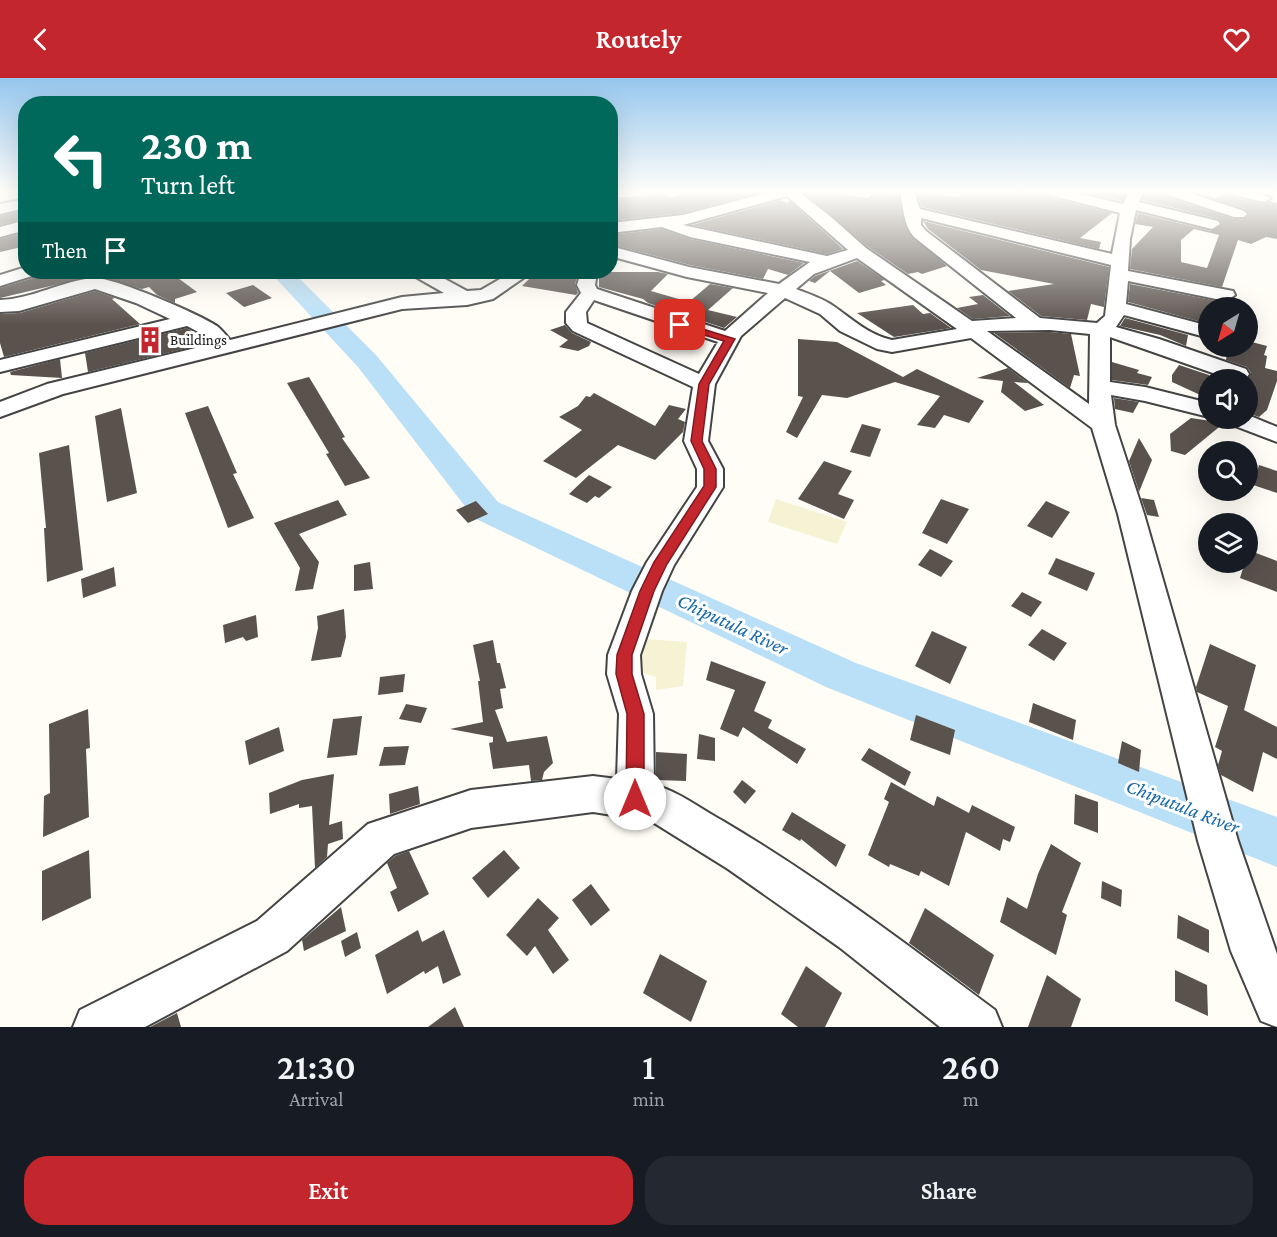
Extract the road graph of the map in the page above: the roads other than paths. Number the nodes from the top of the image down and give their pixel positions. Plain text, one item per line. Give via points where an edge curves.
1 (710, 236) edge
2 (843, 236) edge
3 (923, 236) edge
4 (1002, 236) edge
5 (1124, 236) edge
6 (860, 252) junction
7 (618, 254) edge
8 (826, 261) junction
9 (1118, 268) junction
10 (18, 275) edge
11 (432, 279) edge
12 (512, 279) edge
13 (587, 279) edge
14 (0, 281) edge
15 (786, 291) junction
16 (590, 293) junction
17 (1226, 295) dead end
18 (467, 299) junction
19 (0, 306) edge
20 (1117, 307) junction
21 (189, 320) junction
22 (1035, 324) junction
23 (970, 329) junction
24 (1198, 329) edge
25 (1100, 330) junction
26 (730, 339) junction
27 (225, 347) junction
28 (1198, 352) edge
29 (1214, 357) edge
30 (0, 366) edge
31 (1231, 369) edge
32 (704, 384) junction
33 (1101, 406) junction
34 (1198, 407) edge
35 (0, 410) edge
36 (1258, 427) edge
37 (1277, 435) edge
38 (635, 799) junction
39 (1277, 1005) edge
40 (97, 1027) edge
41 (978, 1027) edge

1 - 8 street
2 - 6 street
3 - 22 street
4 - 9 street
5 - 9 street
6 - 8 street
6 - 23 street
7 - 15 street
8 - 15 street via 808,270
9 - 17 street
9 - 20 street
10 - 14 street
11 - 18 street
12 - 18 street via 486,295
13 - 16 street
15 - 23 street via 827,310 847,327 877,343 892,346
15 - 26 street
16 - 26 street
16 - 32 street via 576,312 580,327
18 - 27 street via 402,303
19 - 21 street via 95,283
20 - 24 street
20 - 25 street via 1114,318
21 - 27 street via 211,331
21 - 30 street
22 - 23 street
22 - 25 street
23 - 33 street
25 - 28 street
25 - 33 street
26 - 32 street
27 - 35 street via 55,389
29 - 31 street
32 - 38 street via 696,441 710,469 710,487 654,577 624,655 624,674 636,714
33 - 34 street via 1145,394
33 - 39 street via 1218,842 1253,951
36 - 37 street
38 - 40 street via 593,794 471,810 382,838 272,936
38 - 41 street via 657,804 742,855 854,932

